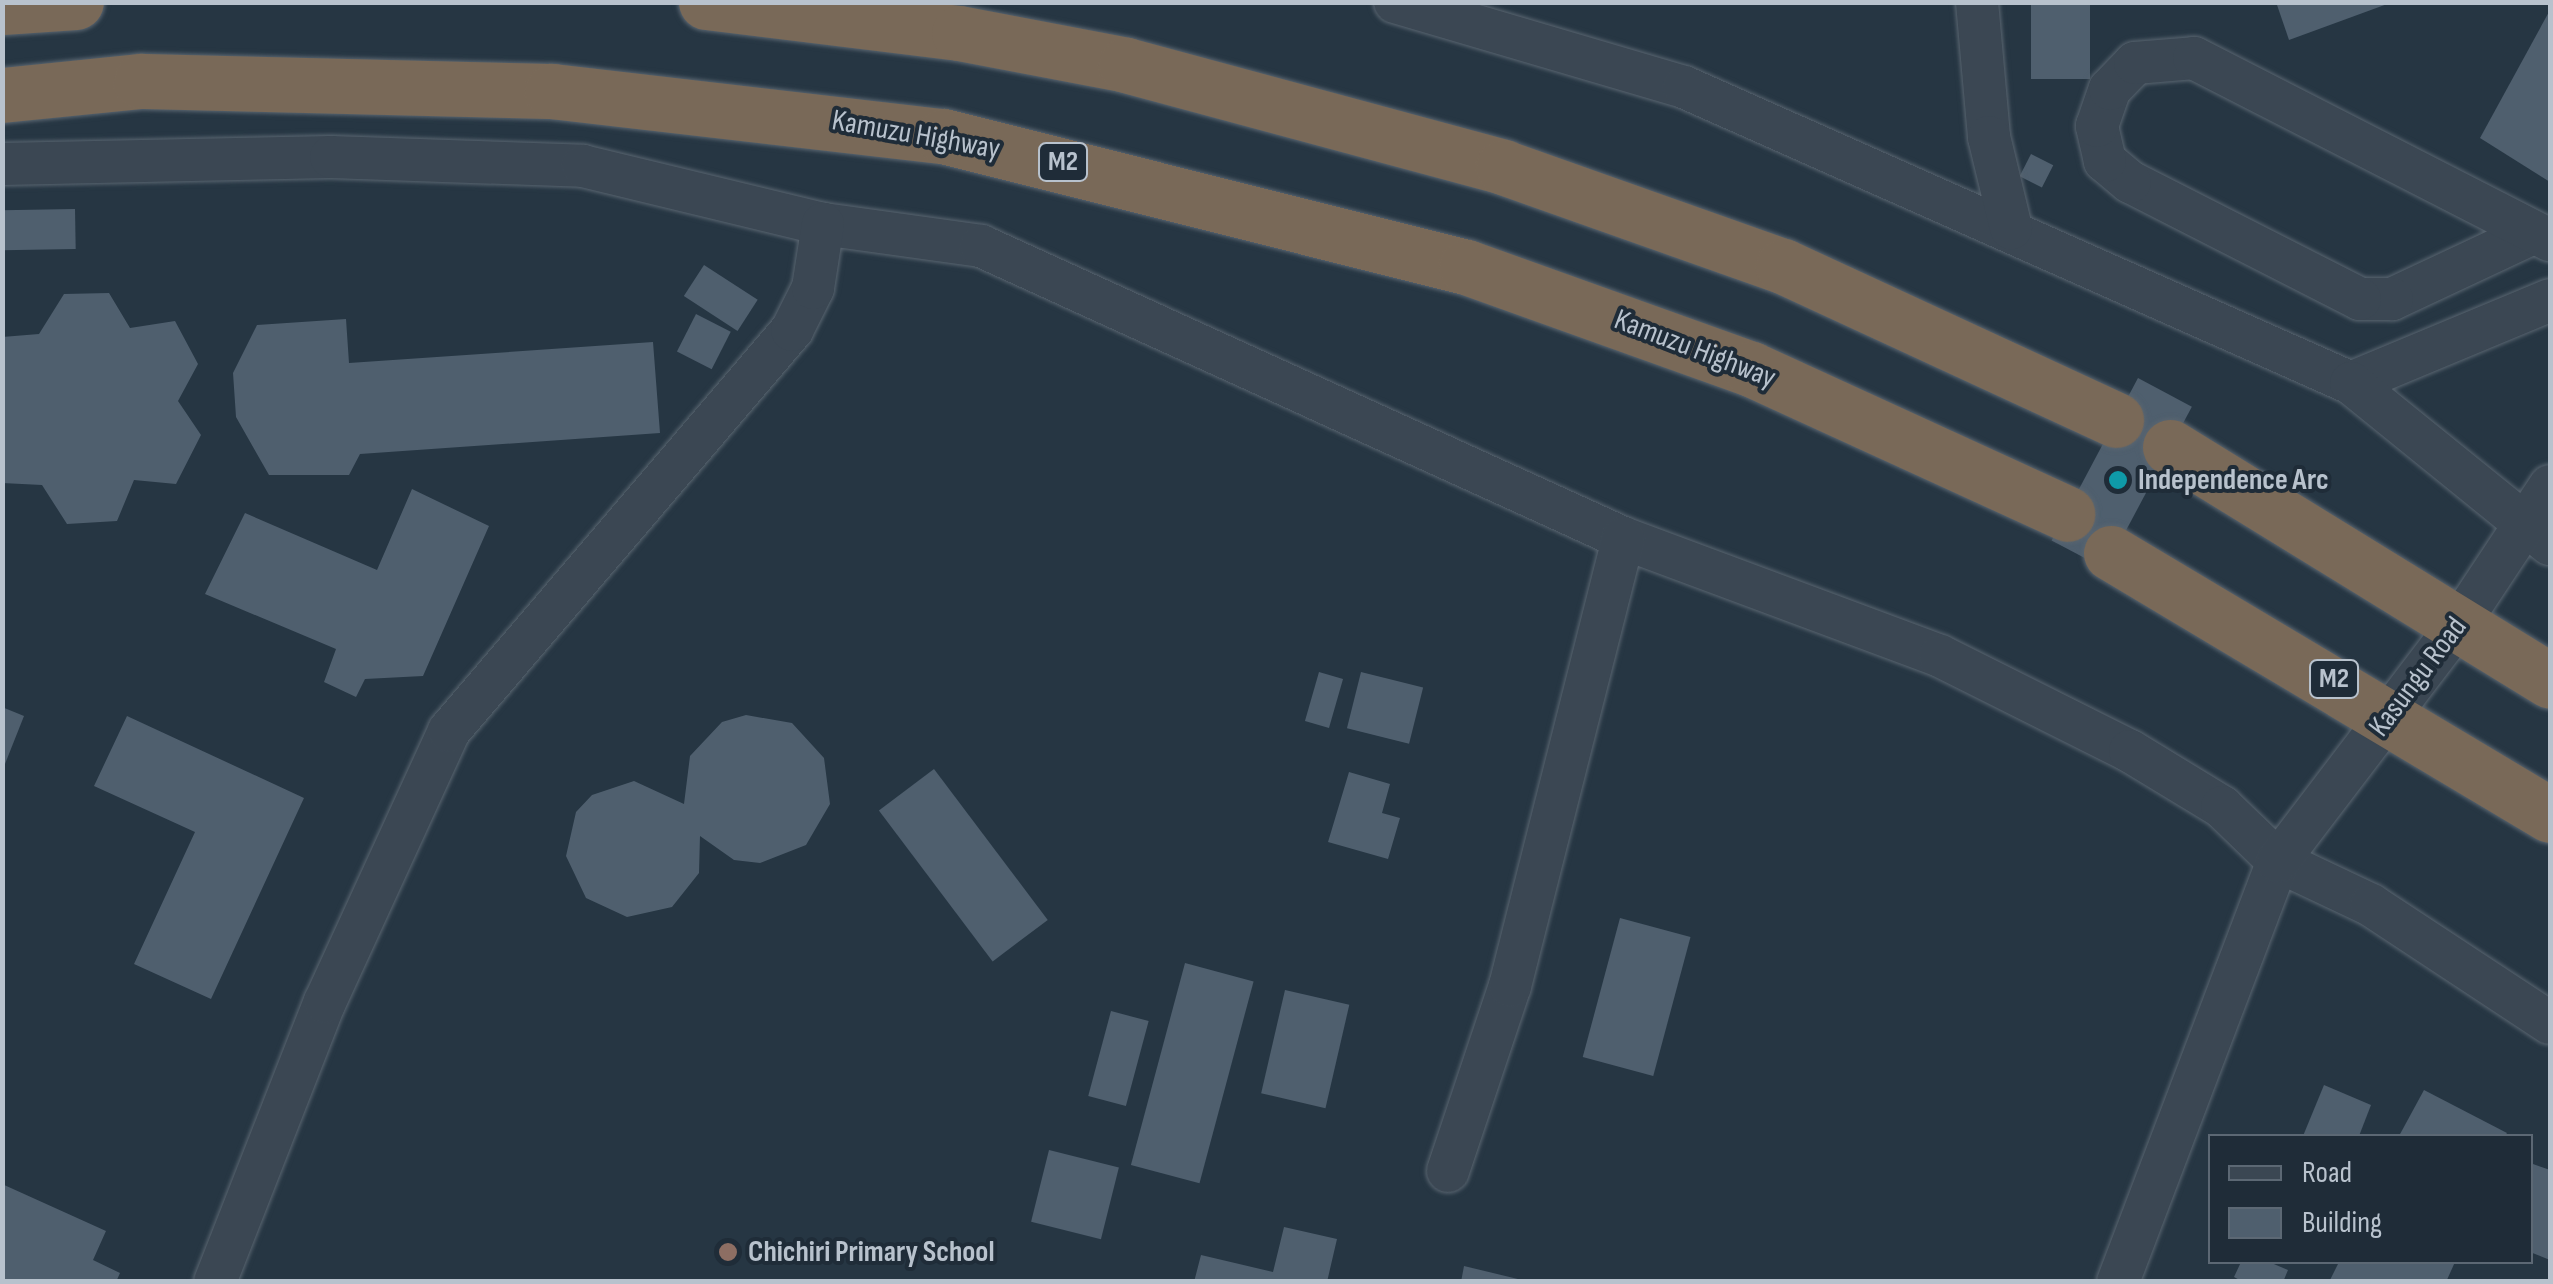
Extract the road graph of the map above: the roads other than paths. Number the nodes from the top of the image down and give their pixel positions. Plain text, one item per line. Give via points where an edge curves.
1 (76, 2) edge
2 (706, 2) edge
3 (1395, 2) edge
4 (1977, 2) edge
5 (2, 7) edge
6 (1438, 8) edge
7 (2, 95) edge
8 (2, 164) edge
9 (823, 224) junction
10 (2011, 228) junction
11 (2542, 237) edge
12 (2550, 300) edge
13 (2351, 382) junction
14 (2116, 420) dead end
15 (2170, 447) dead end
16 (2550, 486) edge
17 (2067, 514) dead end
18 (2538, 534) edge
19 (1623, 538) junction
20 (2111, 554) dead end
21 (2460, 622) junction
22 (2550, 681) edge
23 (2391, 714) junction
24 (2550, 815) edge
25 (2278, 861) junction
26 (2550, 1023) edge
27 (1448, 1172) dead end
28 (215, 1282) edge
29 (2118, 1282) edge

1 - 5 highway
2 - 14 highway via 959,33 1126,66 1502,166 1800,274
3 - 6 street
4 - 10 street via 1989,137
6 - 10 street via 1684,87
7 - 17 highway, Kamuzu Highway / M2 via 142,81 552,91 942,136 1466,267 1751,368
8 - 9 street via 331,157 583,166
9 - 19 street via 981,246
9 - 28 street via 814,288 792,330 449,732 332,984
10 - 13 street
11 - 11 street via 2194,58 2136,63 2110,89 2098,126 2105,161 2130,182 2360,299 2392,299
12 - 13 street
13 - 18 street
15 - 21 highway
16 - 18 street, Kasungu Road
18 - 21 street, Kasungu Road
19 - 25 street via 1992,682 2222,807
19 - 27 street via 1510,986
20 - 23 highway, M2
21 - 22 highway
21 - 23 street, Kasungu Road
23 - 24 highway, M2
23 - 25 street, Kasungu Road
25 - 26 street via 2370,905
25 - 29 street, Kasungu Road

